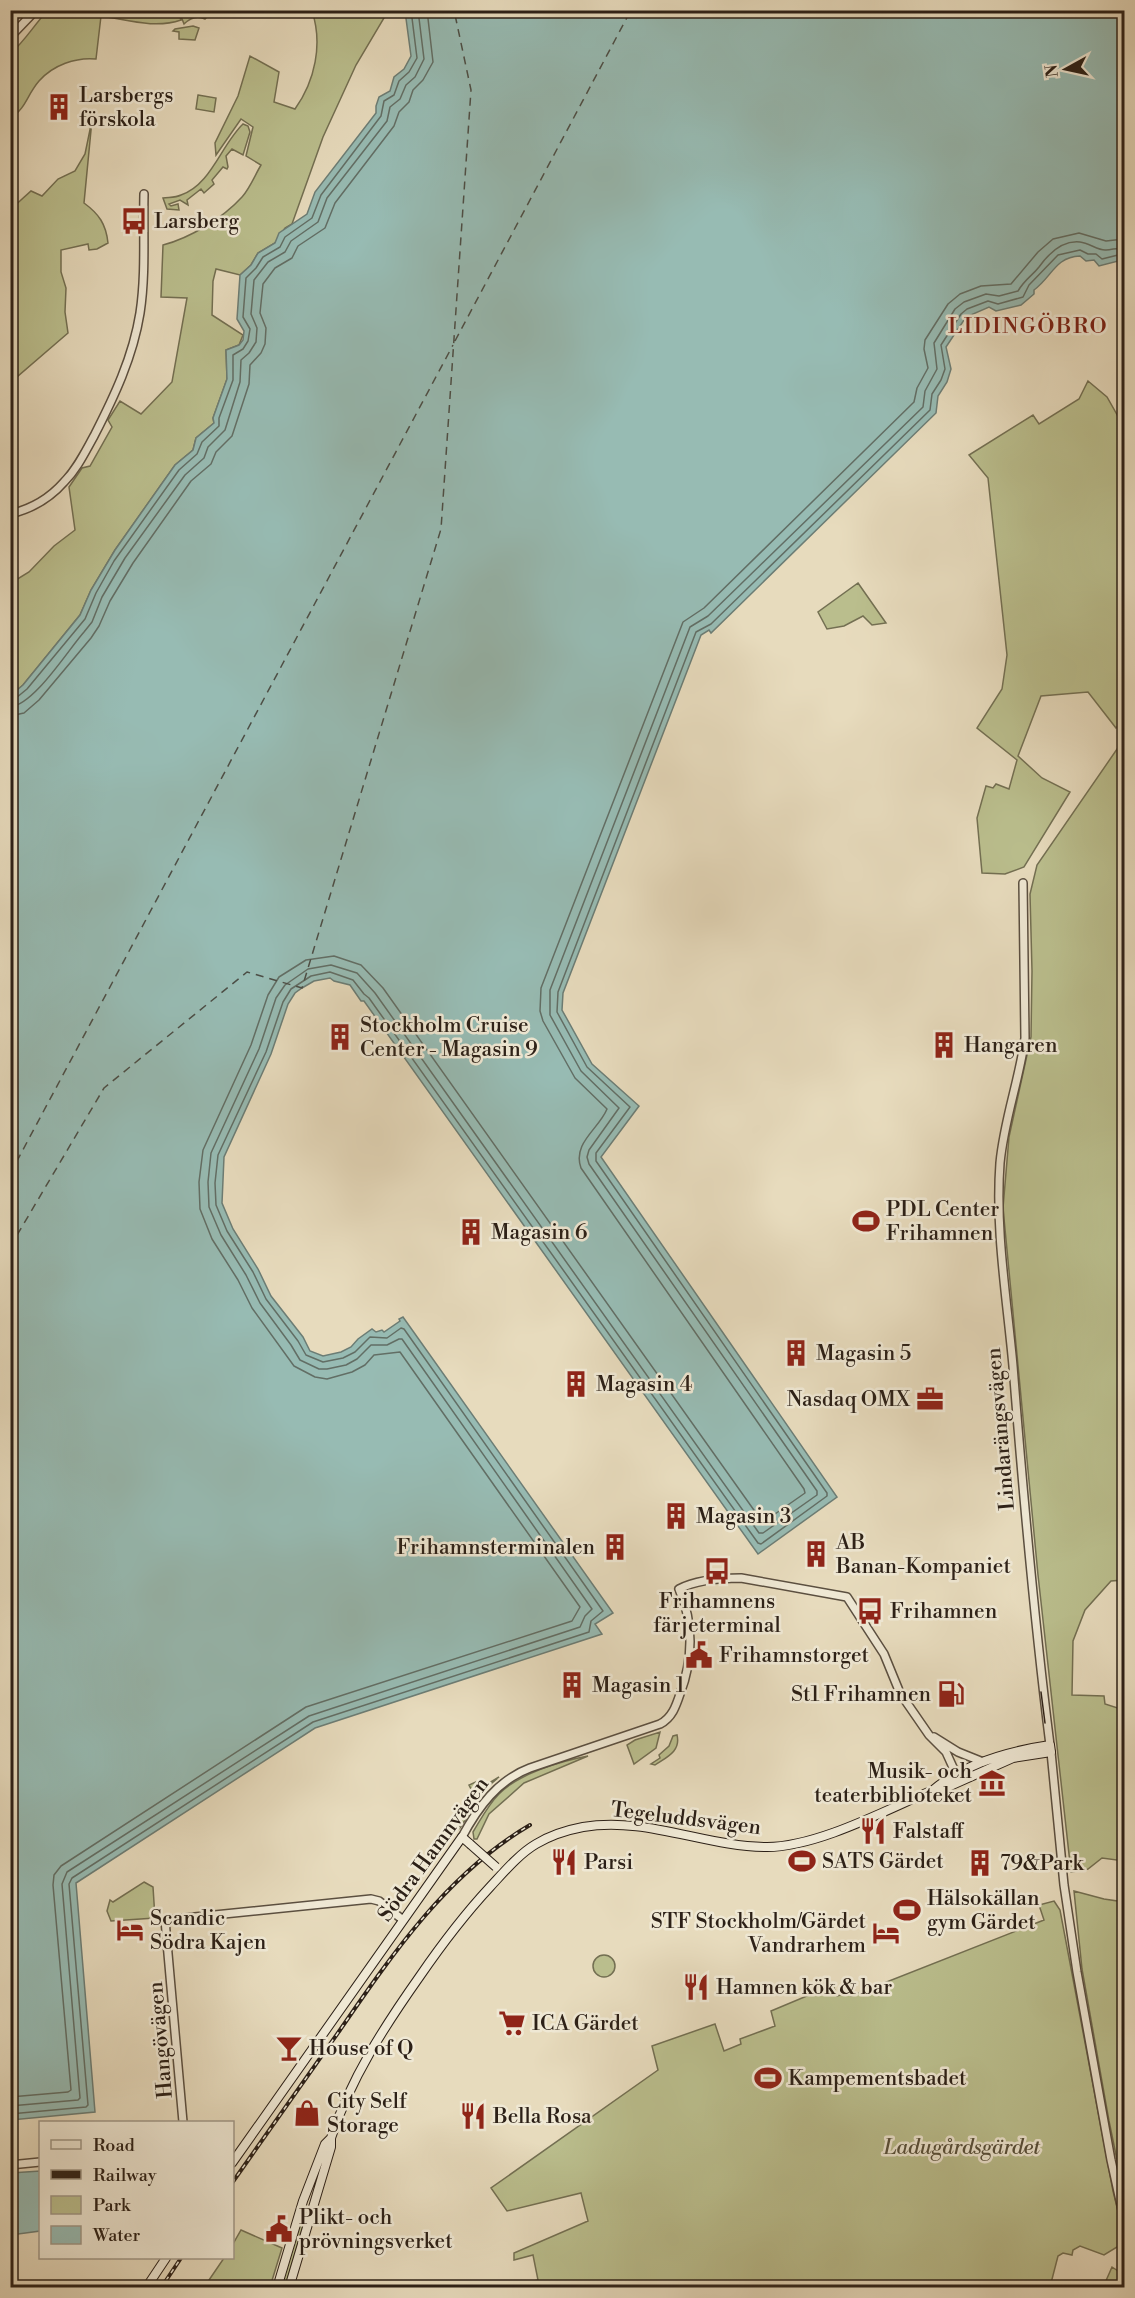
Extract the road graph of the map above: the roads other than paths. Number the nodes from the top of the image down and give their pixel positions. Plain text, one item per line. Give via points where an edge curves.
1 (36, 10) edge
2 (10, 37) edge
3 (144, 194) dead end
4 (10, 514) edge
5 (1023, 883) dead end
6 (929, 1735) junction
7 (1050, 1749) junction
8 (958, 1752) junction
9 (983, 1762) junction
10 (967, 1774) junction
11 (957, 1778) junction
12 (462, 1837) junction
13 (503, 1874) junction
14 (403, 1920) junction
15 (183, 2121) edge
16 (331, 2138) junction
17 (234, 2160) edge
18 (39, 2163) edge
19 (10, 2165) edge
20 (1125, 2219) edge
21 (165, 2259) edge
22 (146, 2288) edge
23 (278, 2288) edge
24 (289, 2288) edge

1 - 2 street
3 - 4 street via 143,290 125,369 73,472 38,504
5 - 7 street, Lindarängsvägen via 1025,1038 1002,1141 1000,1210 1025,1525
6 - 8 street
6 - 11 street via 946,1752
6 - 12 street, Södra Hamnvägen via 900,1693 884,1654 847,1597 741,1578 695,1583 679,1589 687,1614 690,1655 687,1675 670,1718 510,1777 495,1790
7 - 9 main road, Tegeluddsvägen via 1022,1749
7 - 10 main road, Tegeluddsvägen
7 - 20 street, Lindarängsvägen via 1077,1972
8 - 9 street
8 - 10 street
9 - 10 main road, Tegeluddsvägen
10 - 11 main road, Tegeluddsvägen
11 - 13 main road, Tegeluddsvägen via 821,1837 785,1846 755,1846 629,1826 585,1827 537,1843
12 - 13 main road, bridge
12 - 14 main road, Södra Hamnvägen
13 - 16 main road, Tegeluddsvägen via 454,1928 389,2020 361,2067
14 - 15 street, Hangövägen via 371,1899 165,1920
14 - 17 main road, Södra Hamnvägen
16 - 23 main road, Tegeluddsvägen via 325,2144 303,2201
16 - 24 main road, Tegeluddsvägen via 324,2175
18 - 19 street
21 - 22 main road

